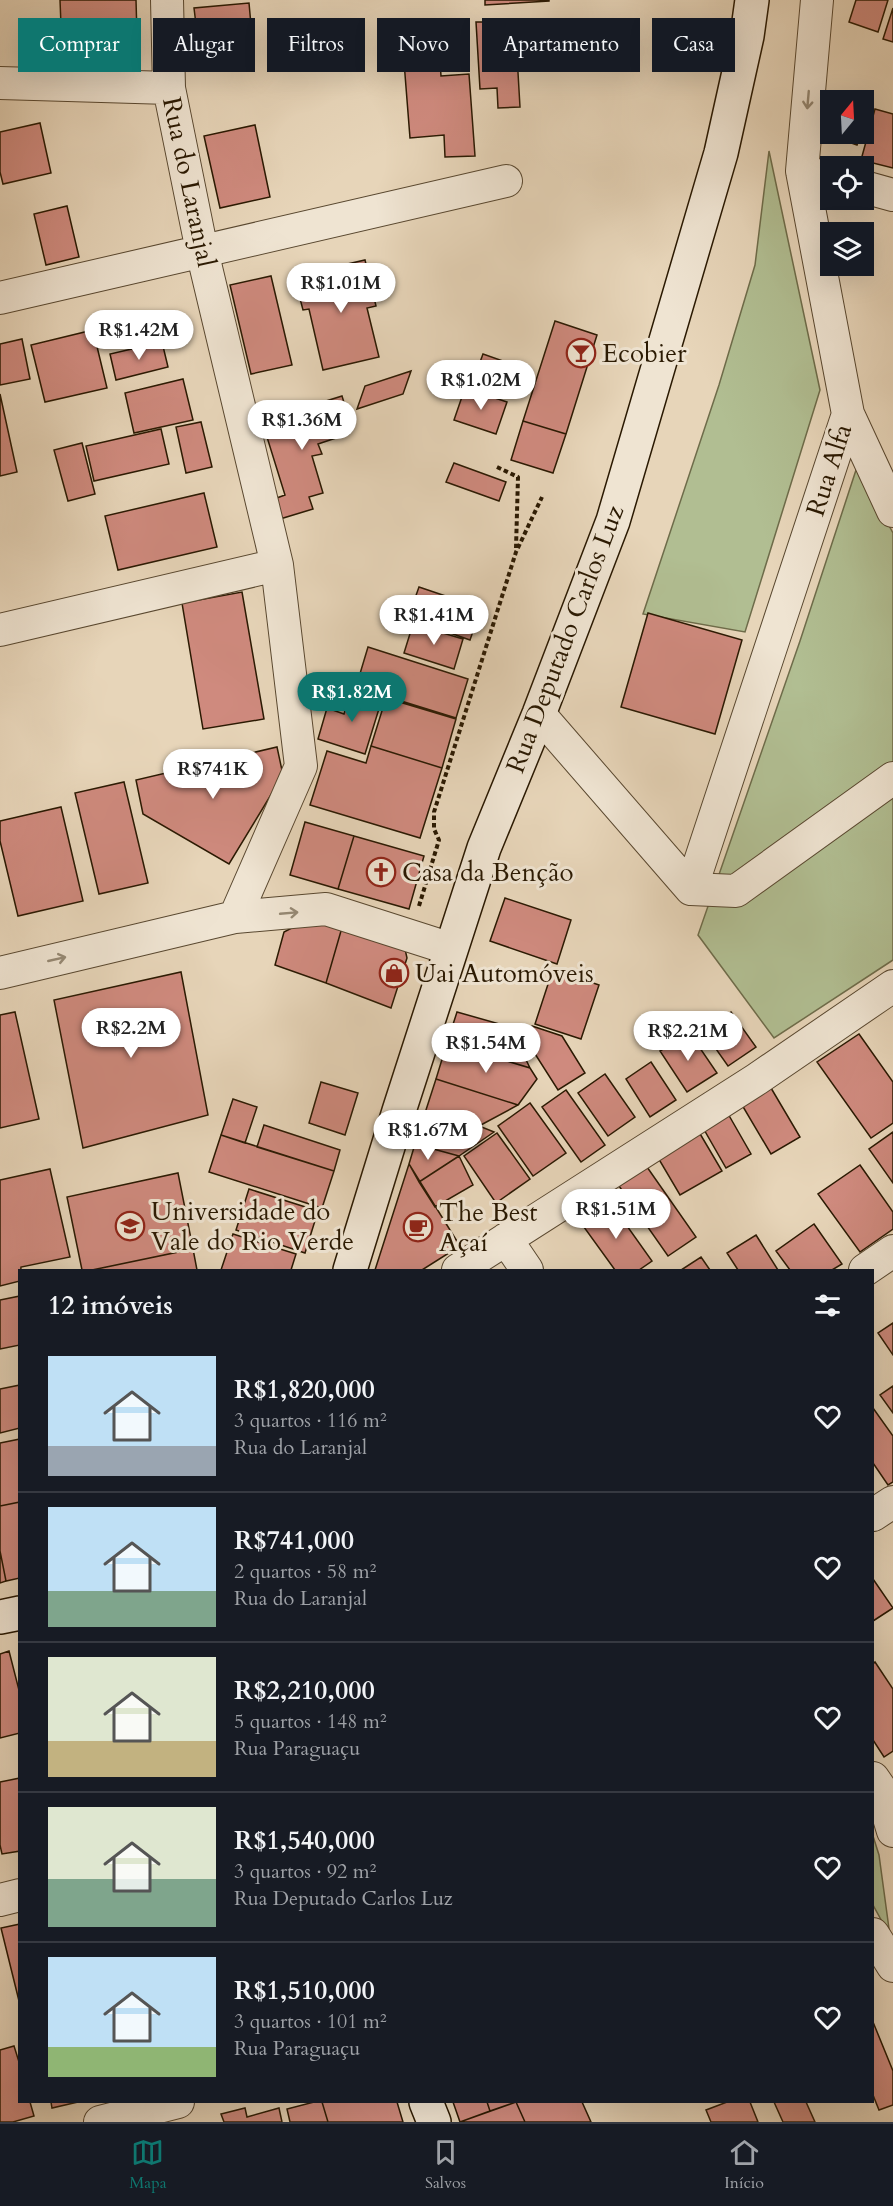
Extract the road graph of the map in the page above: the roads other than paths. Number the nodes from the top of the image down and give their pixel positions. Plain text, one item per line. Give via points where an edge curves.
1 (167, 0) edge
2 (752, 0) edge
3 (817, 0) edge
4 (0, 83) edge
5 (169, 88) junction
6 (816, 175) edge
7 (506, 181) dead end
8 (874, 190) edge
9 (893, 195) edge
10 (202, 251) junction
11 (0, 298) edge
12 (848, 414) junction
13 (893, 512) edge
14 (277, 565) junction
15 (0, 630) edge
16 (539, 714) junction
17 (893, 778) edge
18 (691, 889) junction
19 (235, 917) junction
20 (451, 949) junction
21 (0, 973) edge
22 (893, 986) edge
23 (506, 1239) junction
24 (893, 1251) edge
25 (350, 1269) edge
26 (460, 1269) edge
27 (526, 1269) edge
28 (866, 1269) edge
29 (893, 1502) edge
30 (874, 1514) edge
31 (18, 1613) edge
32 (0, 1617) edge
33 (880, 1785) edge
34 (893, 1831) edge
35 (18, 1895) edge
36 (0, 1899) edge
37 (874, 1936) edge
38 (893, 1966) edge
39 (173, 2103) edge
40 (426, 2103) edge
41 (100, 2122) edge
42 (434, 2122) edge

1 - 5 street, Rua do Laranjal
2 - 16 main road, Rua Deputado Carlos Luz via 721,153 616,510
3 -> 6 street, Rua Alfa
4 - 5 street
5 - 10 street, Rua do Laranjal
6 - 12 street, Rua Alfa
7 - 10 street
8 - 9 street
10 - 11 street
10 - 14 street, Rua do Laranjal
12 - 13 street
12 - 18 street, Rua Alfa
14 - 15 street
14 - 19 street, Rua do Laranjal via 301,766
16 - 18 street
16 - 20 main road, Rua Deputado Carlos Luz via 484,848
17 - 18 street via 736,891
19 -> 20 street via 326,909
21 -> 19 street
20 - 25 main road, Rua Deputado Carlos Luz
22 - 23 street via 757,1079
23 - 26 street
23 - 27 street
24 - 28 street
29 - 30 street
31 - 32 main road
33 - 34 street
35 - 36 street
37 - 38 street
39 - 41 street
40 - 42 main road

